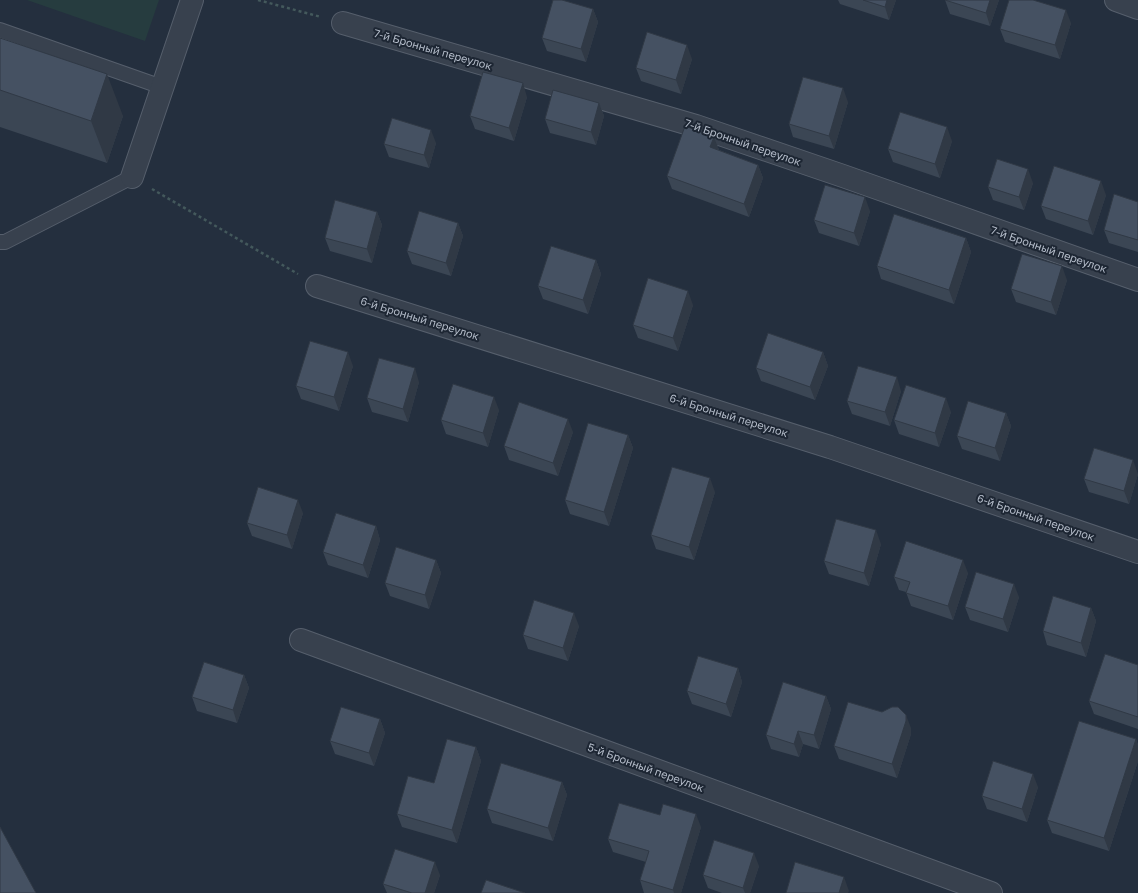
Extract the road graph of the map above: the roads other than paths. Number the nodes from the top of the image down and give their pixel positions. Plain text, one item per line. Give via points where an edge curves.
1 (192, 0) edge
2 (1116, 0) edge
3 (1138, 8) edge
4 (343, 23) road end
5 (0, 30) edge
6 (162, 87) junction
7 (132, 177) joint
8 (0, 242) edge
9 (1138, 280) edge
10 (317, 286) road end
11 (1138, 552) edge
12 (301, 640) dead end
13 (991, 893) edge

1 - 6 street
2 - 3 street
4 - 9 street, 7-й Бронный переулок via 696,126
5 - 6 lane
6 - 7 street
7 - 8 lane via 5,242
10 - 11 street, 6-й Бронный переулок via 830,447
12 - 13 street, 5-й Бронный переулок

